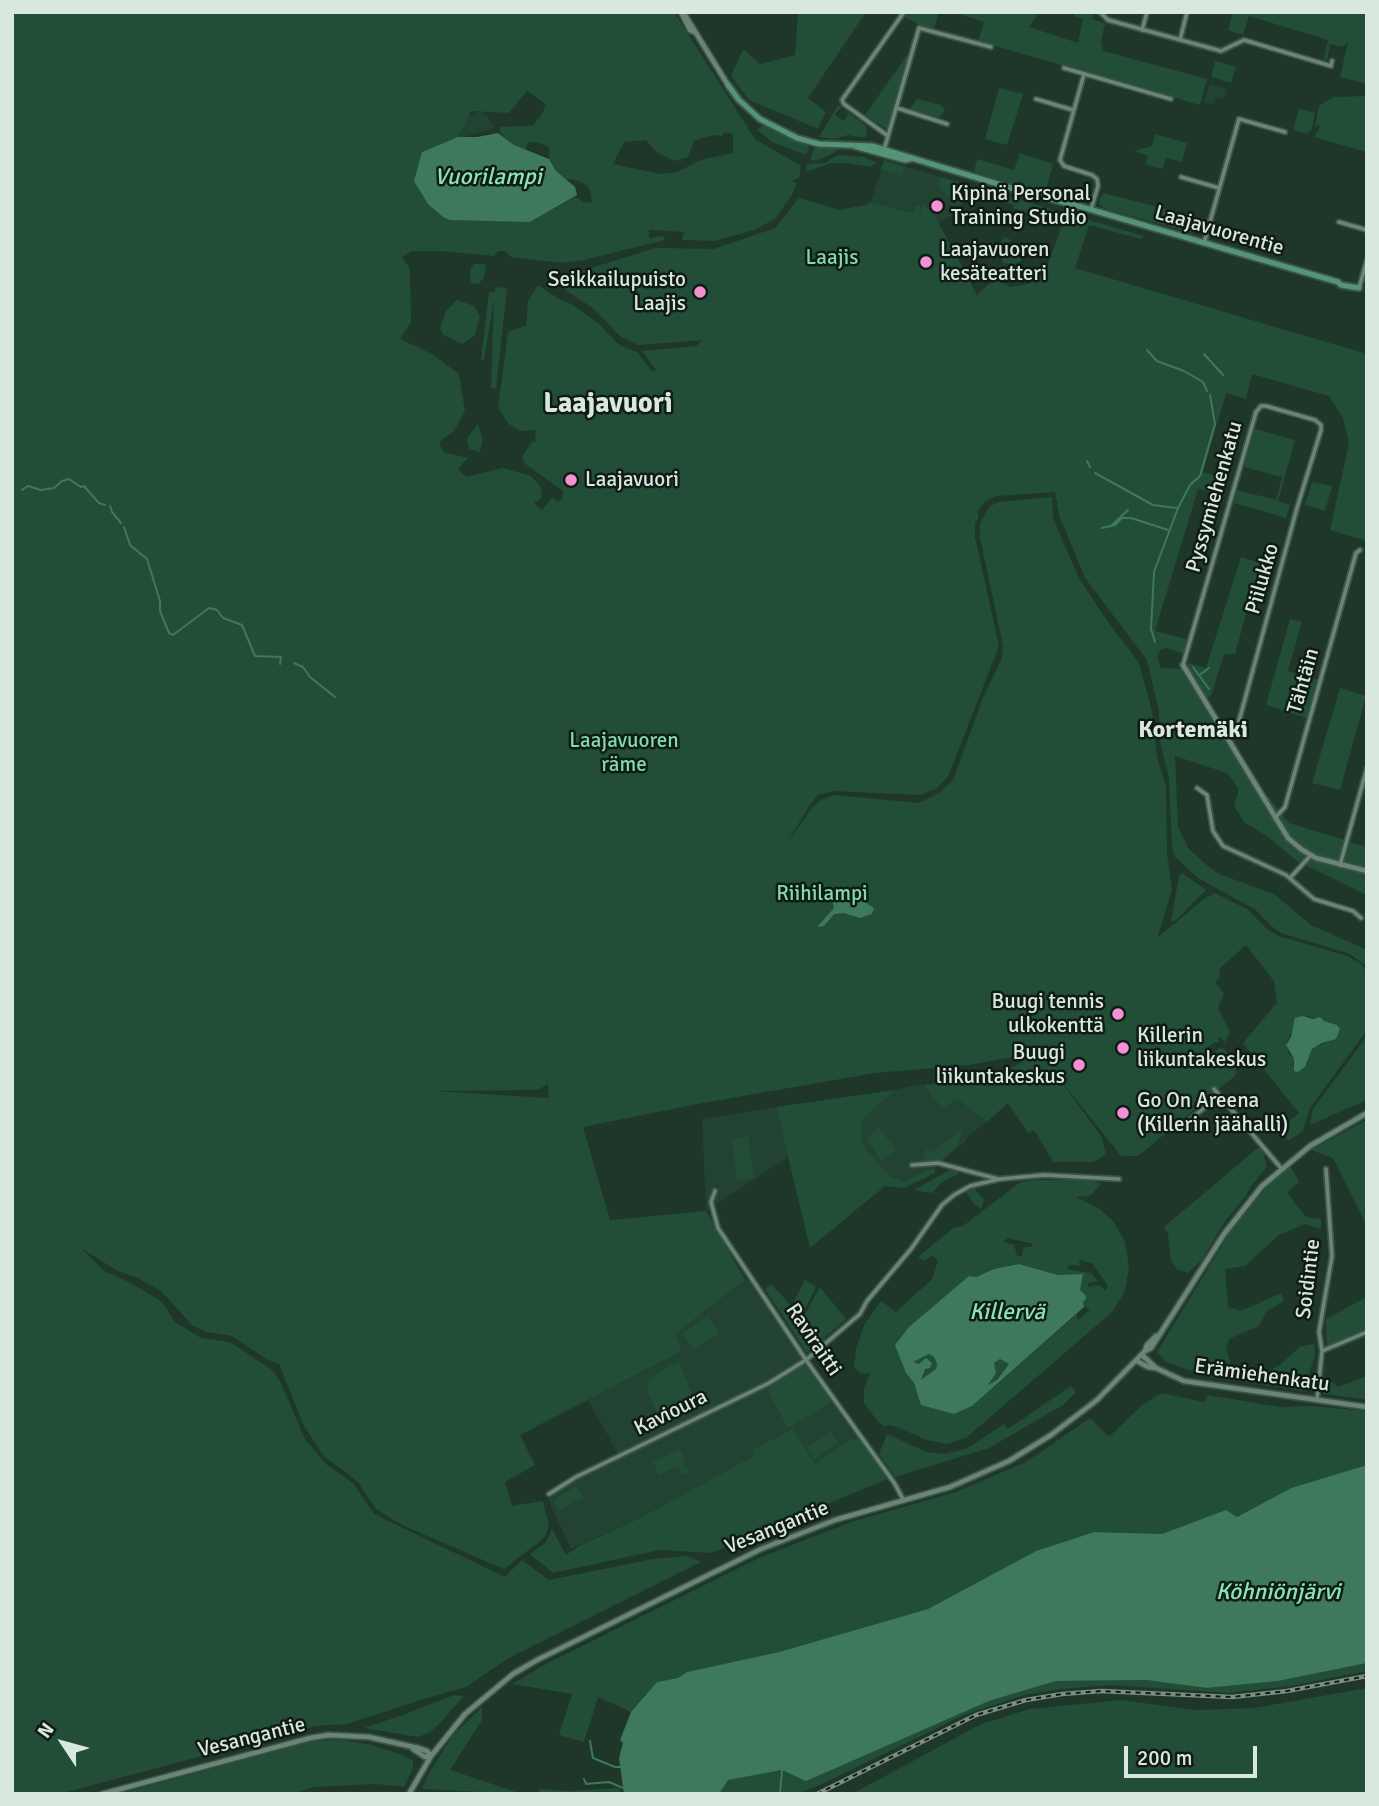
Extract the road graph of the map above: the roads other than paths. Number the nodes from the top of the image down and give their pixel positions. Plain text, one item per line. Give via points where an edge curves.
1 (682, 12) edge
2 (904, 12) edge
3 (1100, 12) edge
4 (1147, 12) edge
5 (1187, 12) edge
6 (1142, 30) junction
7 (1180, 40) junction
8 (991, 47) dead end
9 (1332, 61) dead end
10 (1064, 68) dead end
11 (1084, 74) junction
12 (728, 85) joint
13 (1171, 99) dead end
14 (1036, 100) dead end
15 (897, 108) junction
16 (1073, 110) junction
17 (947, 124) dead end
18 (1285, 132) dead end
19 (888, 136) junction
20 (854, 146) junction
21 (884, 149) junction
22 (910, 159) junction
23 (1181, 177) dead end
24 (1219, 188) junction
25 (1091, 211) junction
26 (1339, 222) dead end
27 (1367, 230) edge
28 (1204, 243) junction
29 (1367, 260) edge
30 (1359, 288) junction
31 (1367, 290) edge
32 (1321, 425) joint
33 (1360, 550) dead end
34 (1184, 663) joint
35 (1227, 738) junction
36 (1367, 768) edge
37 (1196, 788) dead end
38 (1275, 818) junction
39 (1311, 855) junction
40 (1340, 865) junction
41 (1367, 871) edge
42 (1290, 878) junction
43 (1361, 918) dead end
44 (1214, 1089) dead end
45 (1219, 1096) junction
46 (1367, 1113) edge
47 (1178, 1129) dead end
48 (912, 1165) dead end
49 (1281, 1168) junction
50 (1326, 1168) dead end
51 (1119, 1179) dead end
52 (1000, 1180) junction
53 (715, 1191) dead end
54 (1367, 1332) edge
55 (1322, 1351) junction
56 (1144, 1353) junction
57 (806, 1360) junction
58 (1137, 1361) junction
59 (1156, 1368) junction
60 (1317, 1400) junction
61 (1367, 1407) edge
62 (549, 1494) dead end
63 (904, 1501) junction
64 (431, 1756) junction
65 (102, 1794) edge
66 (409, 1794) edge

1 - 12 street, Laajavuorentie
2 - 19 street via 842,100
3 - 6 street via 1108,20
4 - 6 street
5 - 7 street
6 - 7 street
7 - 9 street via 1222,51 1244,40 1331,66
8 - 15 street via 919,27
10 - 11 street
11 - 13 street
11 - 16 street
12 - 20 main road, Laajavuorentie via 738,100 779,130 819,144
14 - 16 street
15 - 17 street
15 - 19 street
16 - 25 street via 1060,160 1097,180
18 - 24 street via 1239,119
19 - 21 street
20 - 21 main road, Laajavuorentie
20 - 22 main road, Laajavuorentie
21 - 22 main road, Laajavuorentie
22 - 25 main road, Laajavuorentie
23 - 24 street
24 - 28 street
25 - 28 main road, Laajavuorentie
26 - 27 street
28 - 30 main road, Laajavuorentie
29 - 30 street
30 - 31 main road, Laajavuorentie
32 - 34 street, Pyssymiehenkatu via 1266,406 1256,412
32 - 35 street, Piilukko via 1239,721
33 - 38 street, Tähtäin via 1285,807
34 - 35 street, Pyssymiehenkatu
35 - 38 street, Pyssymiehenkatu
36 - 40 street
37 - 42 street via 1207,795 1213,831 1223,846
38 - 39 street, Pyssymiehenkatu via 1288,838
39 - 40 street, Pyssymiehenkatu
39 - 42 street
40 - 41 street, Pyssymiehenkatu
42 - 43 street via 1314,899
44 - 45 street
45 - 47 street
45 - 49 street
46 - 49 street, Vesangantie
48 - 52 street via 938,1163
49 - 56 street, Vesangantie via 1234,1220
50 - 55 street, Soidintie via 1332,1256 1319,1332
51 - 52 street via 1044,1175
52 - 57 street, Kavioura via 970,1186 942,1205 860,1314
53 - 57 street, Raviraitti via 711,1202 718,1228
54 - 55 street
55 - 60 street, Soidintie
56 - 58 street, Vesangantie
56 - 59 street, Erämiehenkatu
57 - 62 street, Kavioura
57 - 63 street, Raviraitti
58 - 59 street, Erämiehenkatu
58 - 63 street, Vesangantie via 1075,1418 1029,1450 962,1482
59 - 60 street, Erämiehenkatu via 1192,1382
60 - 61 street, Erämiehenkatu
63 - 64 street, Vesangantie via 772,1545 537,1660 478,1702
64 - 65 street, Vesangantie via 427,1751 354,1735 310,1738
64 - 66 street, Vesangantie

